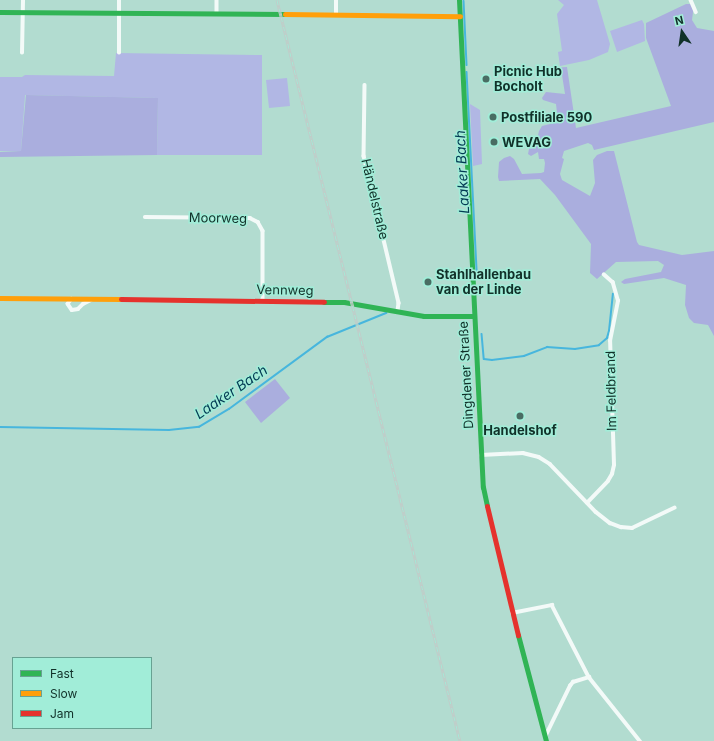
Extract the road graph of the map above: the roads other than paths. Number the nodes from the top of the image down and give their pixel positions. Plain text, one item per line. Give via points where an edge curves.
1 (23, 0) edge
2 (119, 0) edge
3 (216, 0) edge
4 (336, 0) edge
5 (459, 0) edge
6 (691, 0) edge
7 (0, 12) edge
8 (23, 12) junction
9 (696, 12) dead end
10 (119, 13) junction
11 (217, 14) junction
12 (336, 14) junction
13 (460, 16) junction
14 (22, 52) dead end
15 (119, 53) dead end
16 (365, 85) dead end
17 (145, 217) dead end
18 (604, 275) dead end
19 (0, 298) edge
20 (72, 299) junction
21 (94, 299) junction
22 (263, 300) junction
23 (398, 311) junction
24 (474, 316) junction
25 (481, 455) junction
26 (587, 502) junction
27 (674, 508) dead end
28 (512, 613) junction
29 (590, 678) junction
30 (546, 739) edge
31 (640, 741) edge

1 - 8 street
2 - 10 street
3 - 11 street
4 - 12 street
5 - 13 street, Dingdener Straße
6 - 9 street
7 - 8 street
8 - 10 street
8 - 14 street
10 - 11 street
10 - 15 street
11 - 12 street
12 - 13 street
13 - 24 street, Dingdener Straße
16 - 23 street, Händelstraße via 364,156 399,303
17 - 22 street, Moorweg via 250,218 258,222 263,231
18 - 26 street, Im Feldbrand via 613,283 618,301 610,341 614,465 608,481
19 - 20 street, Vennweg
20 - 21 street, Vennweg
20 - 21 street, Vennweg via 68,307 75,310
21 - 22 street, Vennweg
22 - 23 street, Vennweg via 344,302
23 - 24 street, Vennweg via 434,317
24 - 25 street, Dingdener Straße
25 - 26 street via 523,454 539,457 550,464
25 - 28 street, Dingdener Straße via 487,506
26 - 27 street via 610,523 632,528
28 - 29 street via 552,605
28 - 30 street, Dingdener Straße
29 - 30 street via 573,682 570,686
29 - 31 street

